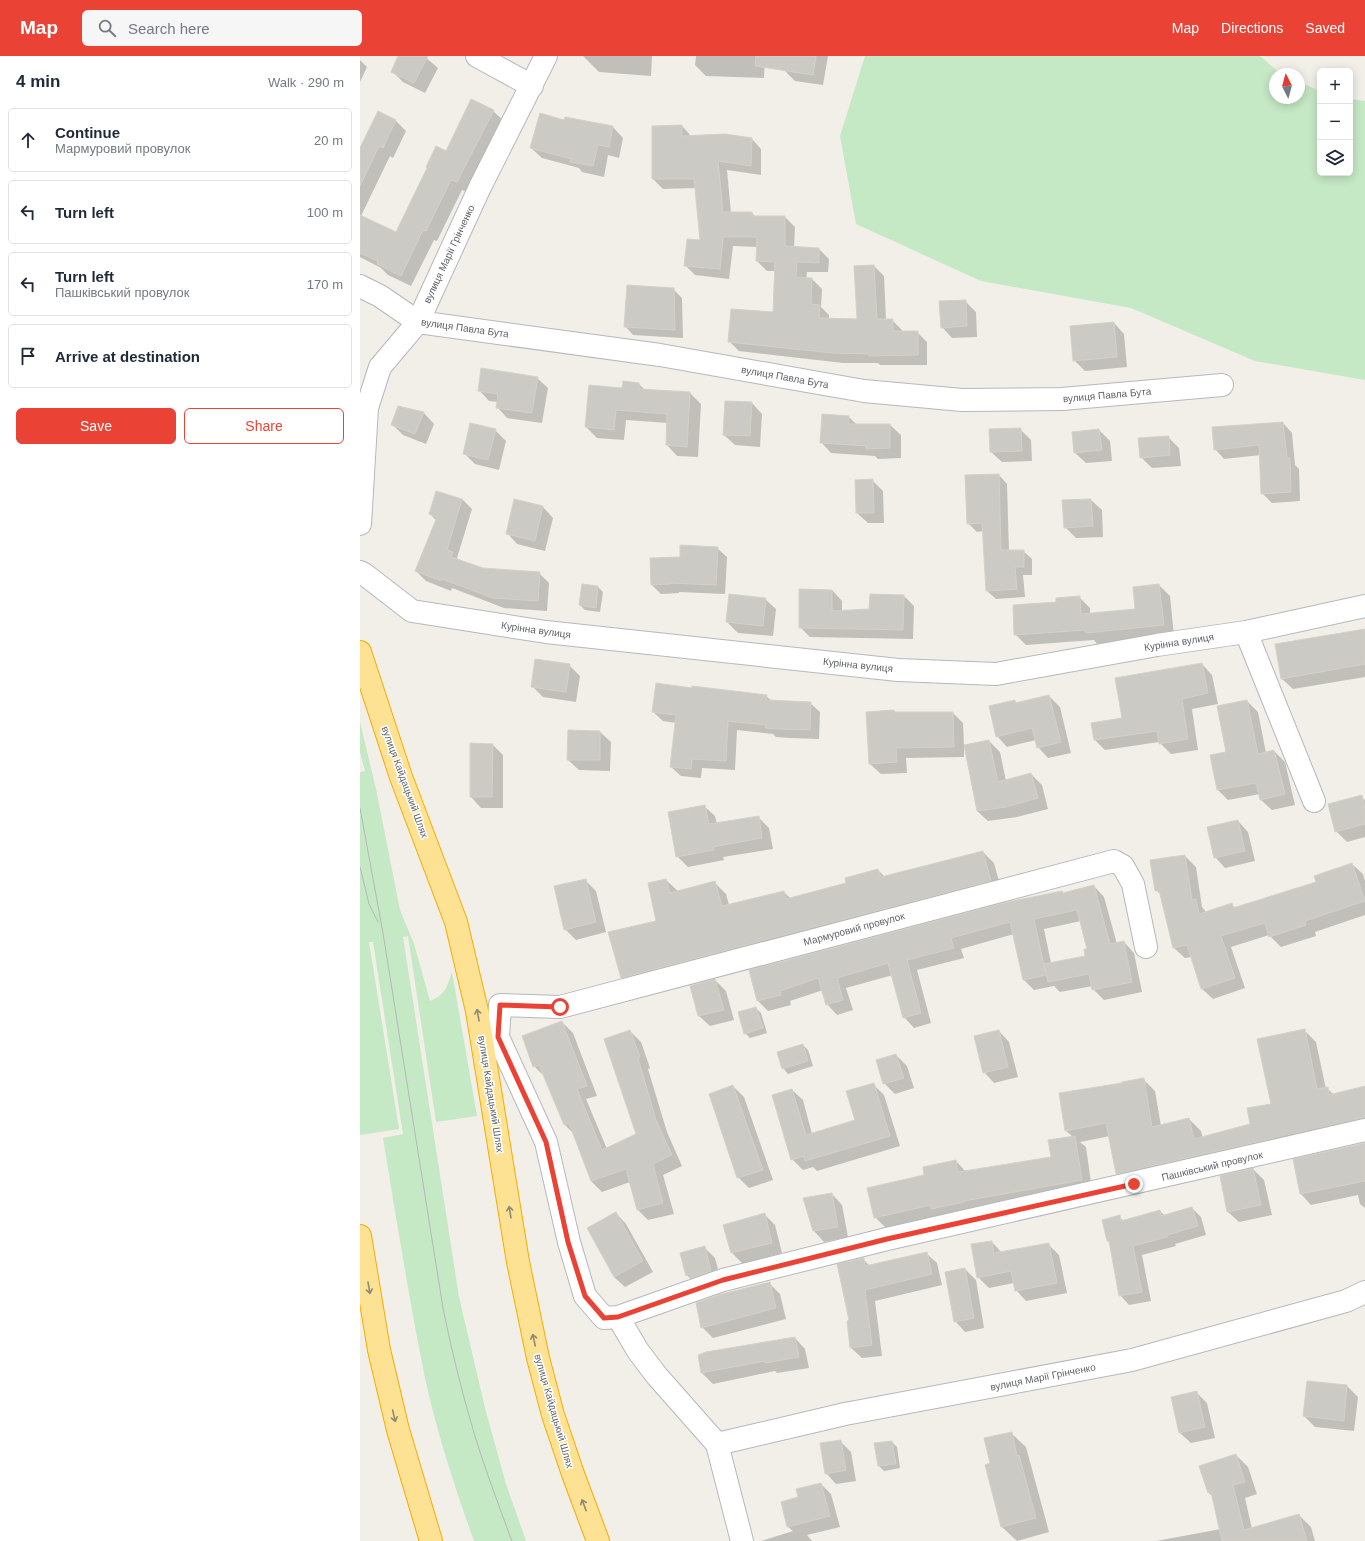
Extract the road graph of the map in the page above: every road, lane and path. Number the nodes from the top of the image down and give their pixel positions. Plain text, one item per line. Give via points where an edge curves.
1 (477, 56) edge
2 (546, 56) edge
3 (532, 86) junction
4 (360, 286) edge
5 (418, 322) junction
6 (1222, 385) dead end
7 (360, 524) edge
8 (360, 572) edge
9 (1365, 606) edge
10 (1246, 632) junction
11 (360, 652) edge
12 (1314, 801) dead end
13 (1146, 946) dead end
14 (1365, 1130) edge
15 (360, 1236) edge
16 (1365, 1292) edge
17 (618, 1317) junction
18 (717, 1444) junction
19 (431, 1541) edge
20 (598, 1541) edge
21 (742, 1541) edge

1 - 3 street
2 - 3 street, вулиця Марії Грінченко
3 - 5 street, вулиця Марії Грінченко via 480,187
4 - 5 street, вулиця Павла Бута via 380,296
5 - 6 street, вулиця Павла Бута via 660,355 864,391 962,400 1062,399
5 - 7 street, вулиця Марії Грінченко via 380,367 367,408
8 - 10 street, Курінна вулиця via 412,611 546,632 898,670 996,674
9 - 10 street, Курінна вулиця
10 - 12 street
20 -> 11 highway, вулиця Кайдацький Шлях via 558,1430 538,1358 518,1262 477,1011 456,922 401,777
13 - 17 street, Мармуровий провулок via 1133,884 1123,866 1114,861 560,1007 500,1005 498,1037 546,1142 568,1242 585,1296 604,1318
14 - 17 street, Пашківський провулок via 887,1239 730,1278
15 -> 19 highway via 379,1350 398,1430
16 - 18 street, вулиця Марії Грінченко via 1346,1301 1132,1360 845,1414
17 - 18 street via 638,1351 657,1376
18 - 21 street

